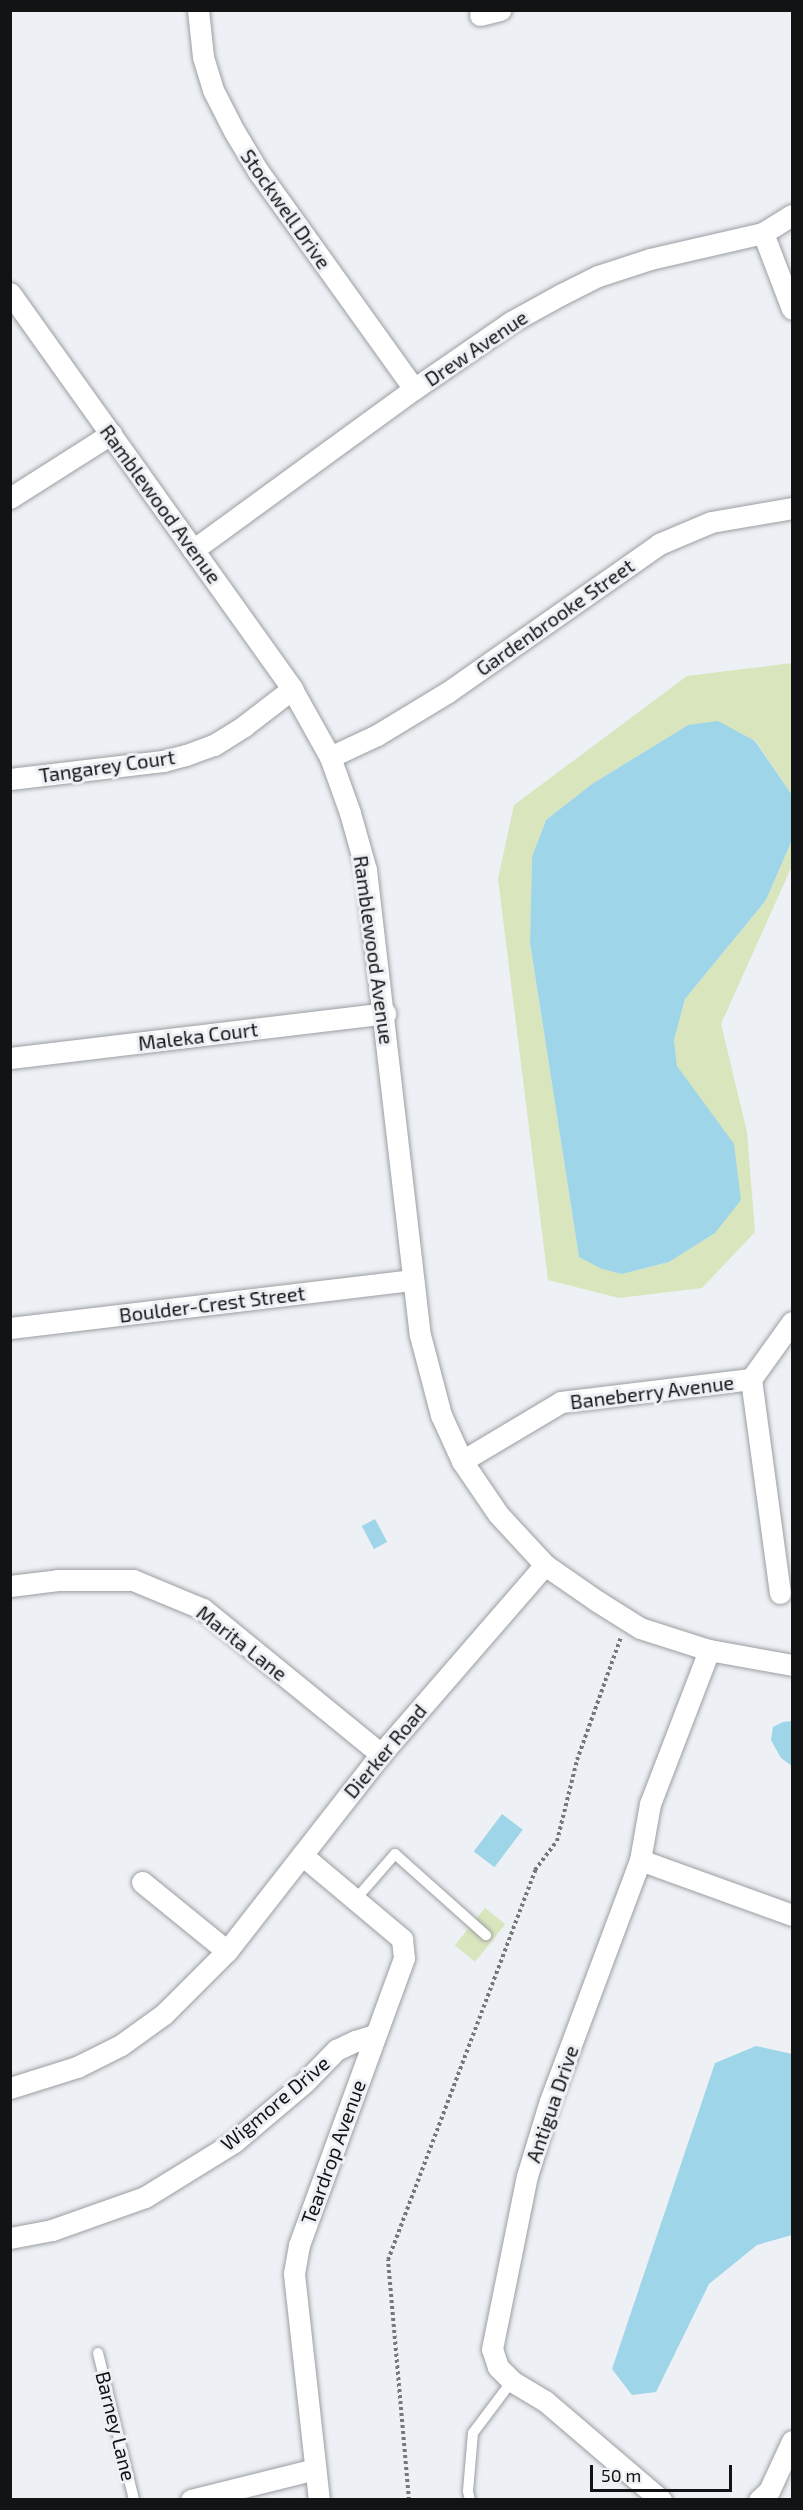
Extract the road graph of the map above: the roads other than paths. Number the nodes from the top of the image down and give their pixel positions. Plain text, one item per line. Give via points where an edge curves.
1 (198, 10) edge
2 (792, 215) edge
3 (763, 233) junction
4 (10, 293) edge
5 (792, 309) edge
6 (414, 389) junction
7 (111, 434) junction
8 (10, 498) edge
9 (792, 508) edge
10 (193, 550) junction
11 (292, 689) junction
12 (330, 757) junction
13 (10, 779) edge
14 (385, 1013) junction
15 (10, 1059) edge
16 (413, 1280) junction
17 (792, 1322) edge
18 (10, 1328) edge
19 (751, 1379) junction
20 (462, 1461) junction
21 (545, 1566) junction
22 (10, 1586) edge
23 (780, 1593) dead end
24 (709, 1650) junction
25 (792, 1665) edge
26 (381, 1754) junction
27 (302, 1855) junction
28 (639, 1860) junction
29 (142, 1882) dead end
30 (355, 1900) junction
31 (792, 1915) edge
32 (486, 1935) dead end
33 (227, 1951) junction
34 (375, 2036) junction
35 (10, 2088) edge
36 (10, 2238) edge
37 (98, 2353) dead end
38 (512, 2381) junction
39 (792, 2441) edge
40 (315, 2469) junction
41 (134, 2499) edge
42 (190, 2499) edge
43 (320, 2499) edge
44 (470, 2499) edge
45 (661, 2499) edge
46 (759, 2499) edge

1 - 6 street, Stockwell Drive via 203,57 213,90 234,131 258,171
2 - 3 street, Drew Avenue
3 - 5 street
3 - 6 street, Drew Avenue via 650,259 598,276 511,322
4 - 7 street, Ramblewood Avenue
6 - 10 street, Drew Avenue
7 - 8 street
7 - 10 street, Ramblewood Avenue
9 - 12 street, Gardenbrooke Street via 711,522 659,544 448,692 377,735
10 - 11 street, Ramblewood Avenue
11 - 12 street, Ramblewood Avenue
11 - 13 street, Tangarey Court via 234,733 186,755
12 - 14 street, Ramblewood Avenue via 366,870
14 - 15 street, Maleka Court
14 - 16 street, Ramblewood Avenue
16 - 18 street, Boulder-Crest Street
16 - 20 street, Ramblewood Avenue via 420,1335 441,1415
17 - 19 street, Baneberry Avenue
19 - 20 street, Baneberry Avenue via 561,1402
19 - 23 street
20 - 21 street, Ramblewood Avenue via 498,1514
21 - 24 street via 640,1628
21 - 26 street, Dierker Road
22 - 26 street, Marita Lane via 57,1580 133,1580 203,1609
24 - 25 street
24 - 28 street, Antigua Drive via 650,1804
26 - 27 street, Dierker Road
27 - 30 street, Teardrop Avenue
27 - 33 street, Dierker Road
28 - 31 street
28 - 38 street, Antigua Drive via 550,2101 527,2175 492,2349 498,2367
29 - 33 street
30 - 32 lane via 394,1854
30 - 34 street, Teardrop Avenue via 402,1939 404,1958
33 - 35 street, Dierker Road via 164,2014 122,2045 77,2067
34 - 36 street, Wigmore Drive via 336,2050 234,2142 145,2197 52,2230
34 - 40 street, Teardrop Avenue via 300,2245 294,2274
37 - 41 lane, Barney Lane
38 - 44 lane via 473,2433
38 - 45 street, Antigua Drive via 545,2401
39 - 46 street via 770,2491
40 - 42 street
40 - 43 street, Teardrop Avenue

